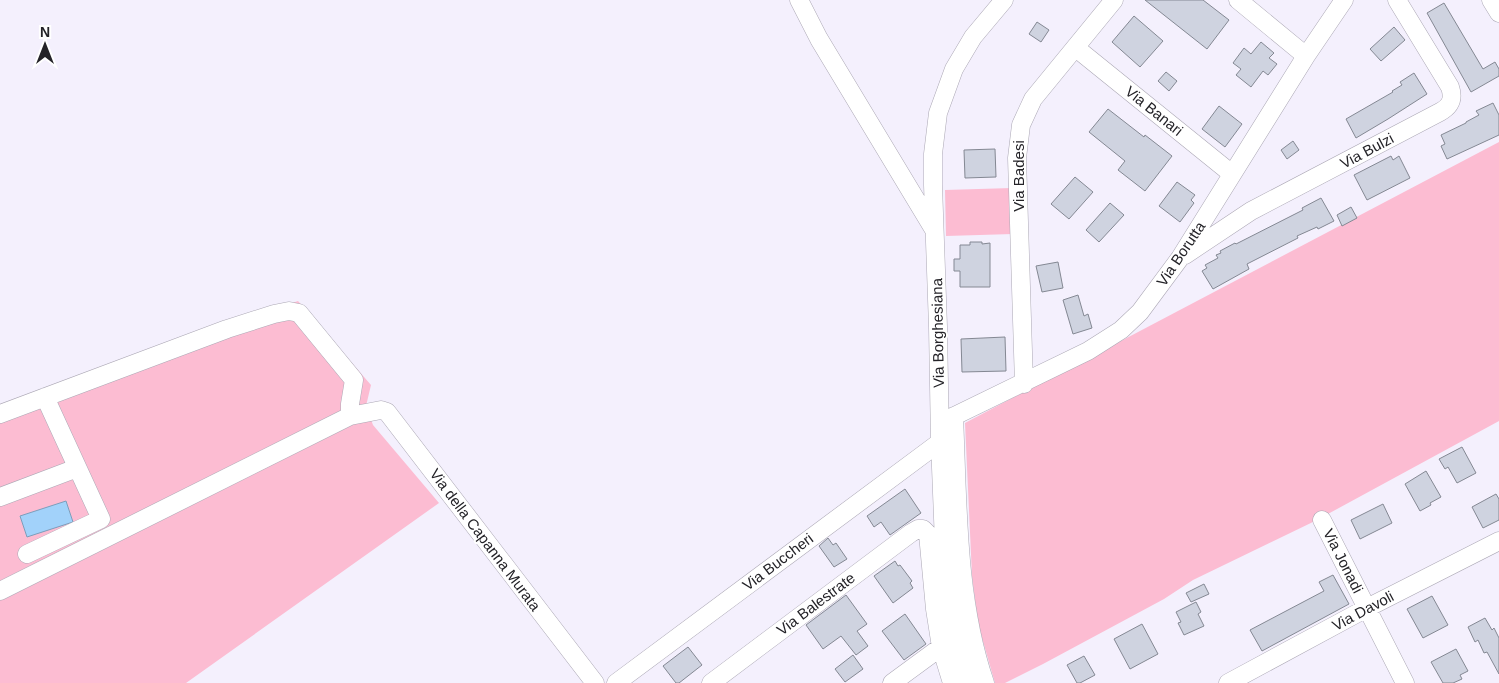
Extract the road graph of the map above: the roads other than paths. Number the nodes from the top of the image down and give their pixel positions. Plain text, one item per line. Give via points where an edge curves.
1 (799, 0) edge
2 (1004, 0) edge
3 (1114, 0) edge
4 (1238, 0) edge
5 (1344, 0) edge
6 (1397, 0) edge
7 (1491, 0) edge
8 (1499, 13) edge
9 (1076, 48) junction
10 (1306, 56) junction
11 (1232, 174) junction
12 (934, 230) junction
13 (1180, 258) junction
14 (1024, 384) junction
15 (45, 398) junction
16 (0, 414) edge
17 (350, 416) junction
18 (947, 420) junction
19 (940, 442) junction
20 (77, 468) junction
21 (0, 497) edge
22 (1322, 520) dead end
23 (1499, 541) edge
24 (27, 554) dead end
25 (0, 591) edge
26 (1367, 608) junction
27 (941, 647) junction
28 (970, 678) edge
29 (595, 683) edge
30 (616, 683) edge
31 (711, 683) edge
32 (892, 683) edge
33 (1228, 683) edge
34 (1405, 683) edge

1 - 12 street
2 - 12 street, Via Borghesiana via 962,53 942,100 933,154
3 - 9 street, Via Badesi
4 - 10 street
5 - 10 street, Via Borutta
6 - 13 street, Via Bulzi via 1450,87 1450,104 1251,211
7 - 8 street
9 - 11 street, Via Banari
9 - 14 street, Via Badesi via 1034,99 1024,115 1018,138
10 - 11 street, Via Borutta
11 - 13 street, Via Borutta
12 - 18 street, Via Borghesiana via 938,327
13 - 14 street, Via Borutta via 1149,302 1121,330
14 - 18 street, Via Borutta
15 - 16 street
15 - 17 street via 227,329 289,311 299,313 354,380
15 - 20 street
17 - 25 street
17 - 29 street, Via della Capanna Murata via 381,410 387,412
18 - 19 street, Via Borghesiana
18 - 28 street, Via Borghesiana
19 - 28 street, Via Borghesiana via 949,609 954,637
19 - 30 street, Via Buccheri
20 - 21 street
20 - 24 street via 100,519
22 - 26 street, Via Jonadi
23 - 26 street, Via Davoli
26 - 33 street, Via Davoli
26 - 34 street, Via Jonadi
27 - 28 street
27 - 31 street, Via Balestrate via 929,537 926,531 918,529
27 - 32 street

